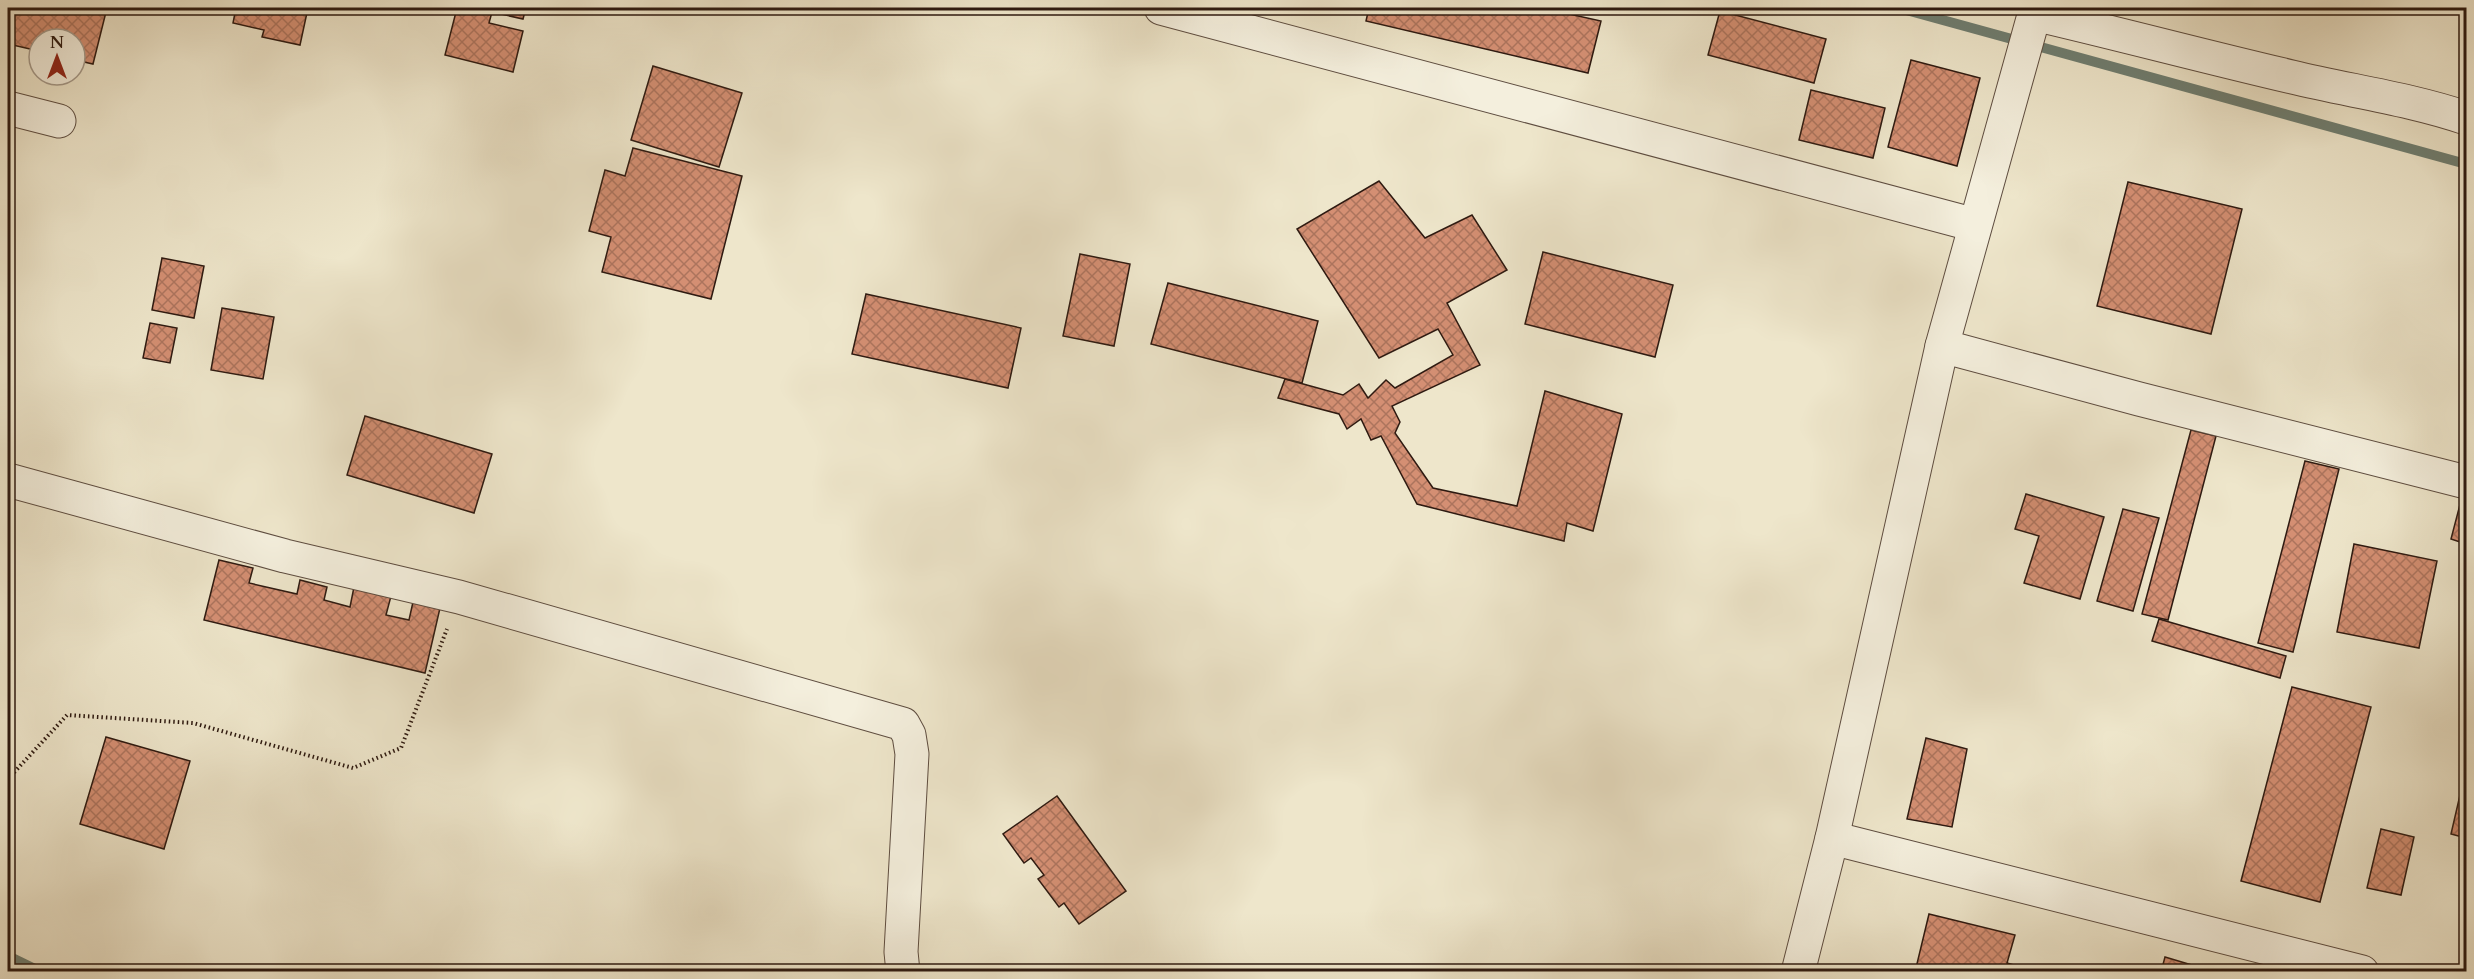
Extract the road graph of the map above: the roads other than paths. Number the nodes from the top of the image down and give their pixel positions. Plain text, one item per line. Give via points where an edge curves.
1 (1161, 8) edge
2 (2035, 11) edge
3 (8, 108) edge
4 (2466, 118) edge
5 (59, 121) dead end
6 (1975, 225) junction
7 (1942, 346) junction
8 (8, 480) edge
9 (2466, 482) edge
10 (1832, 838) junction
11 (903, 972) edge
12 (1798, 972) edge
13 (2362, 972) edge

1 - 6 street
2 - 4 street
2 - 6 street
3 - 5 street
6 - 7 street
7 - 9 street
7 - 10 street
8 - 11 street via 285,556 459,597 903,724 912,754
10 - 12 street
10 - 13 street

